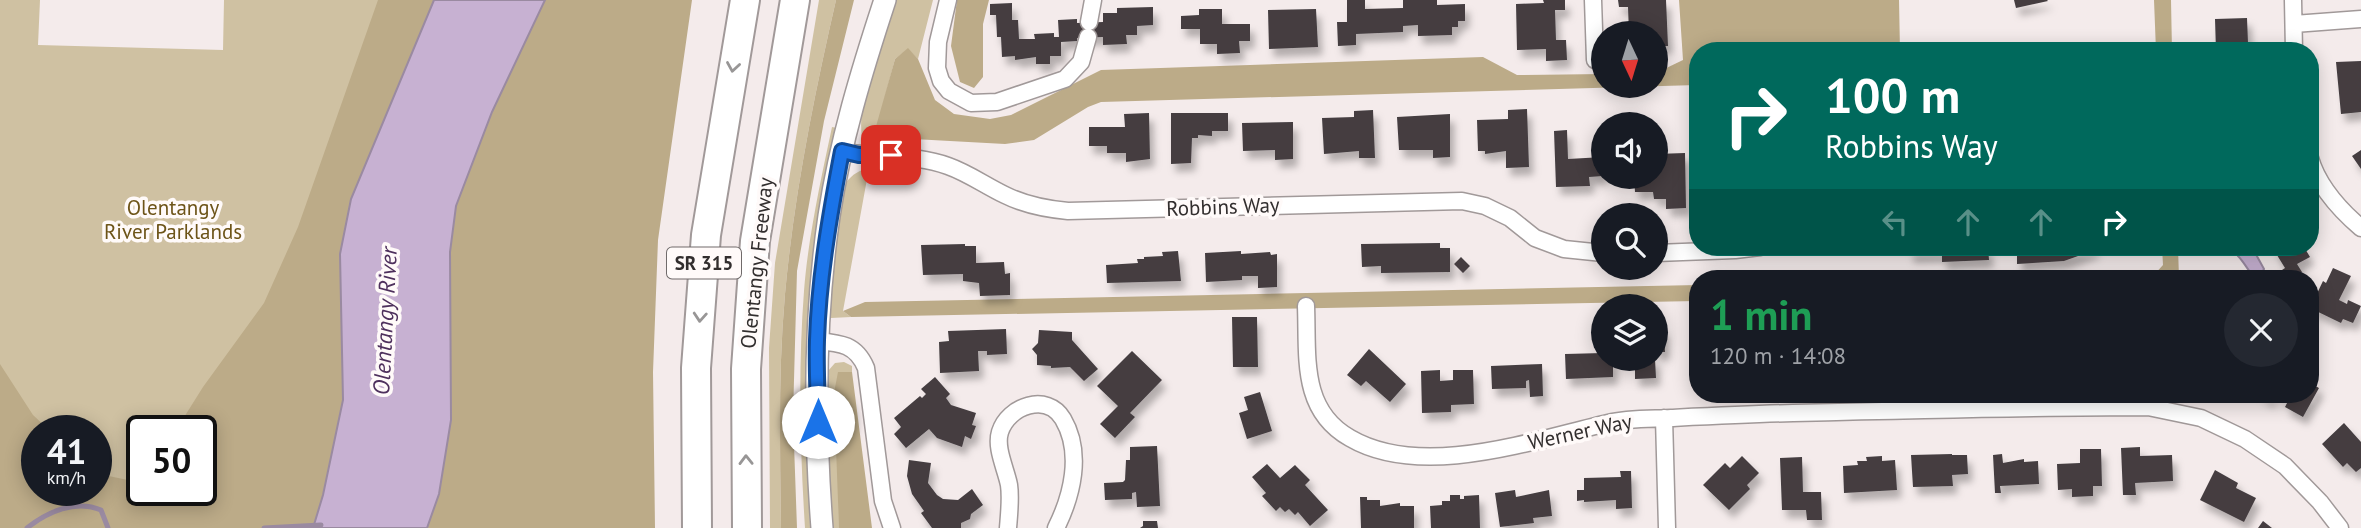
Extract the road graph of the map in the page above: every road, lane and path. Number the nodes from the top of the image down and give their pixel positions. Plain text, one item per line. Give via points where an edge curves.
1 (744, 0) edge
2 (795, 0) edge
3 (885, 0) edge
4 (947, 0) edge
5 (1093, 0) edge
6 (1593, 0) edge
7 (2292, 0) edge
8 (2361, 19) edge
9 (1594, 21) edge
10 (2294, 24) junction
11 (2294, 42) edge
12 (842, 151) junction
13 (2319, 176) edge
14 (2361, 228) edge
15 (1591, 252) edge
16 (1689, 252) edge
17 (1668, 253) edge
18 (1306, 306) dead end
19 (817, 341) junction
20 (1664, 418) junction
21 (697, 528) edge
22 (747, 528) edge
23 (822, 528) edge
24 (892, 528) edge
25 (1008, 528) edge
26 (1056, 528) edge
27 (1667, 528) edge
28 (2340, 528) edge

1 -> 21 highway, SR 315 via 706,235 696,368
22 -> 2 highway, Olentangy Freeway / SR 315 via 746,369 755,241
3 - 12 main road
4 - 5 street via 937,68 949,90 971,103 997,102 1065,79 1081,62
6 - 9 street
7 - 10 street
8 - 10 street
10 - 11 street
12 - 15 street, Robbins Way via 949,166 1008,197 1068,211 1462,201 1510,218 1535,238 1564,249
12 - 19 main road via 829,214
13 - 14 street via 2344,214
16 - 17 street
18 - 20 street, Werner Way via 1311,393 1321,414 1351,440 1376,449 1432,456 1468,454 1611,422
19 - 23 main road
19 - 24 street via 845,344 855,350 866,368 883,501
20 - 27 street
20 - 28 street, Werner Way via 2148,407 2202,418 2245,439 2285,466
25 - 26 street via 1009,488 999,435 1015,410 1037,405 1059,413 1073,450 1073,482

